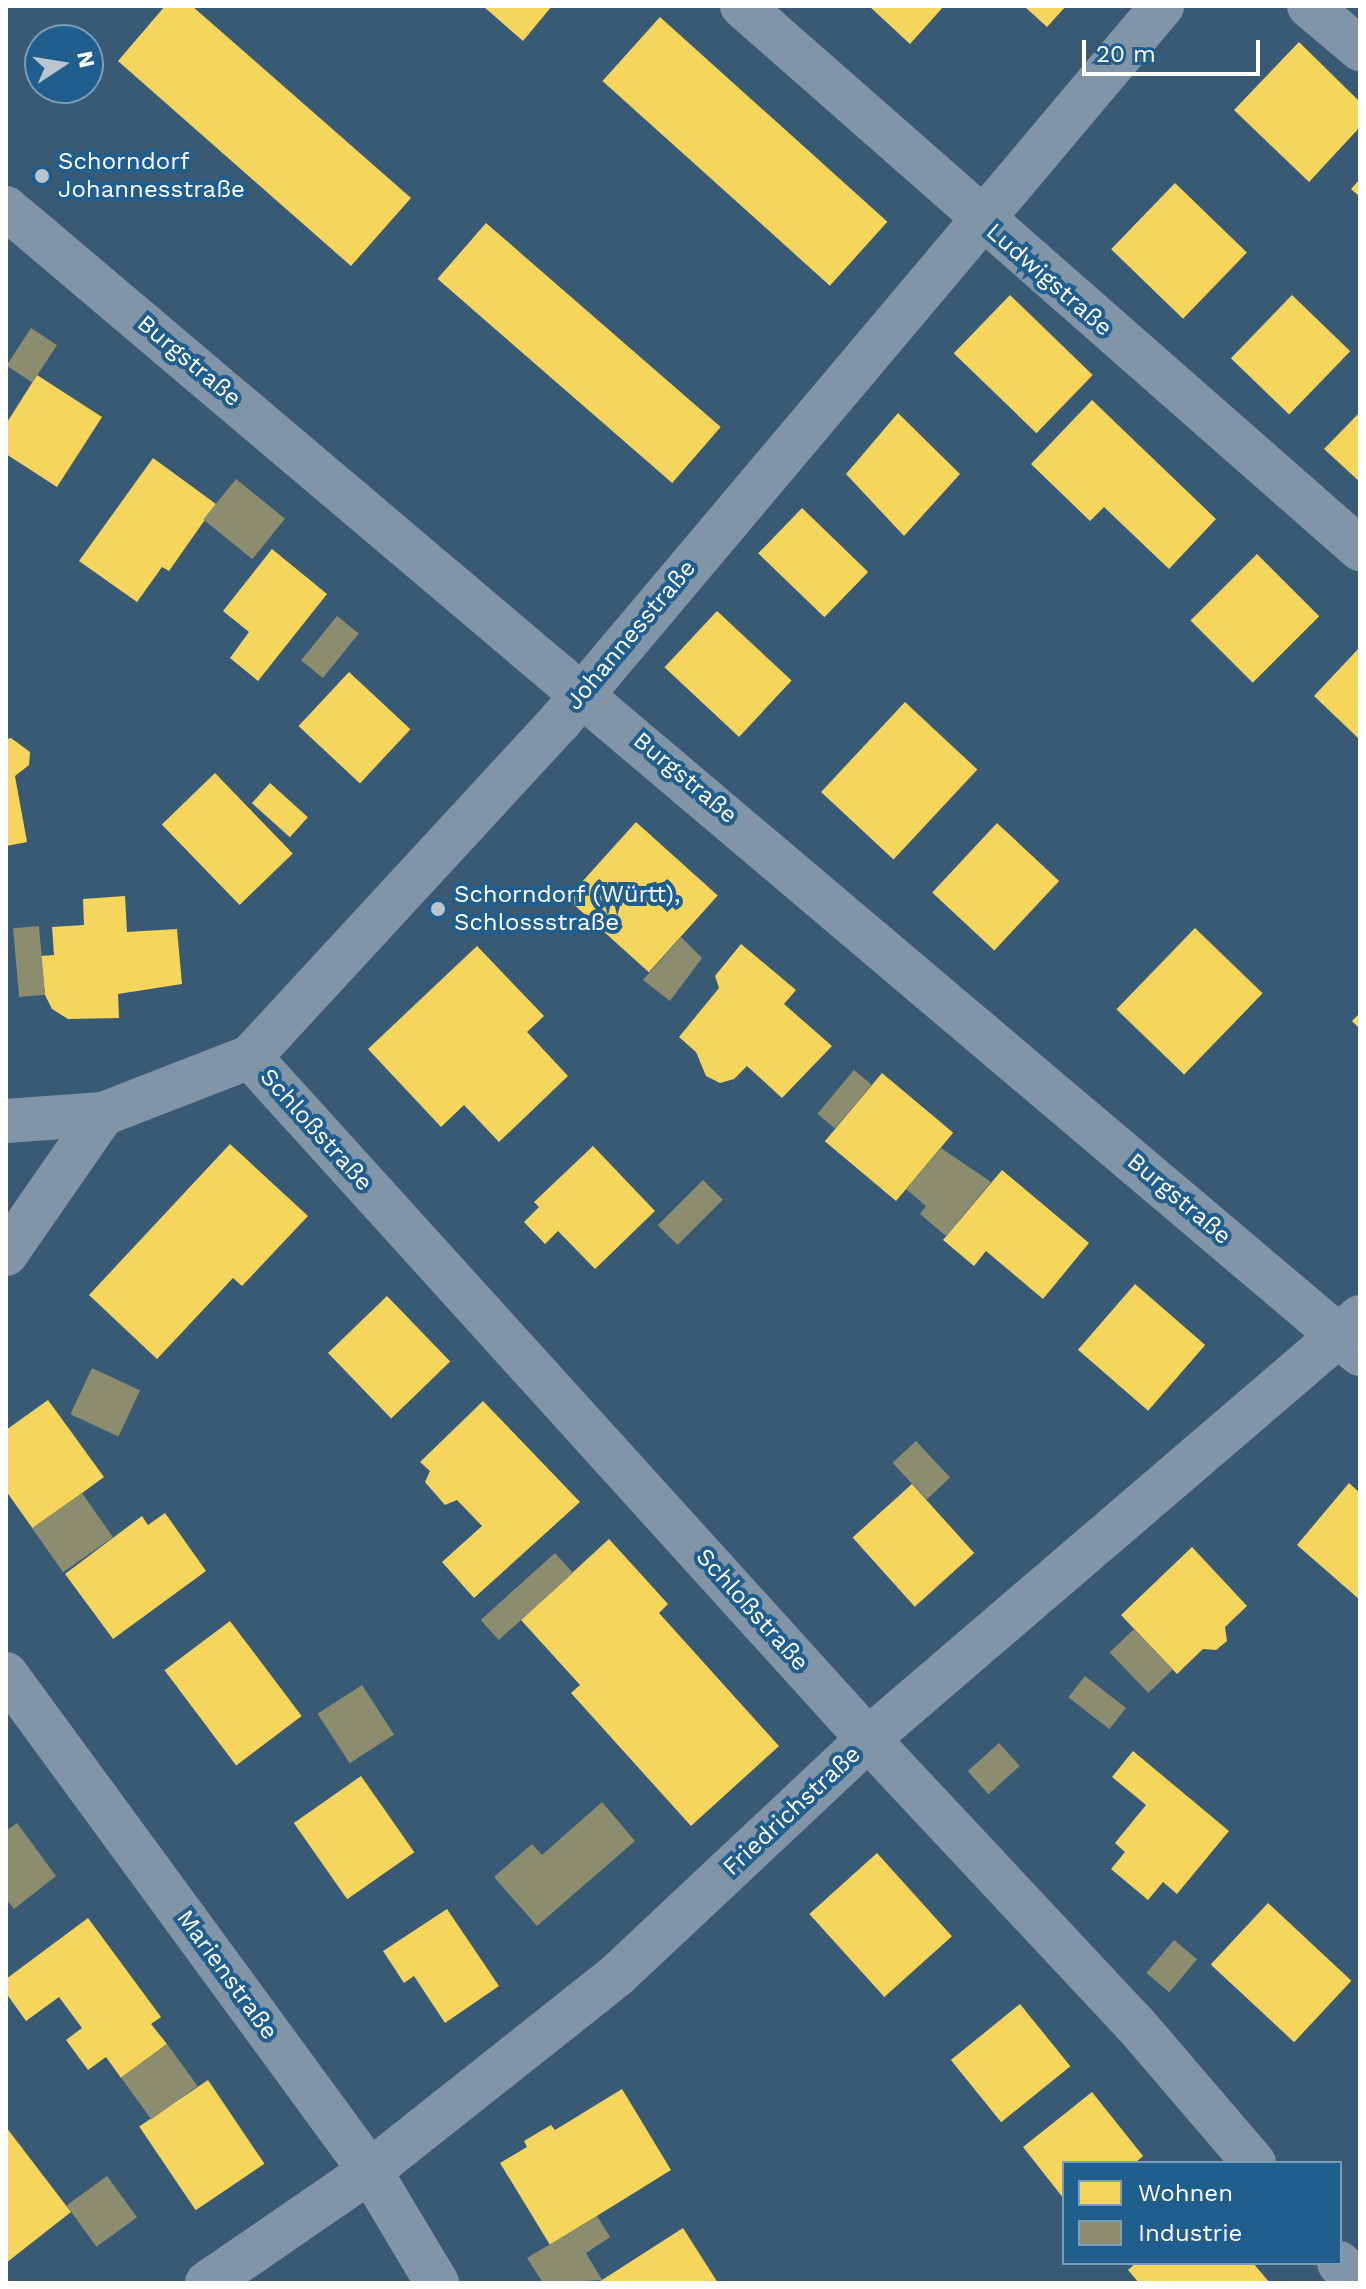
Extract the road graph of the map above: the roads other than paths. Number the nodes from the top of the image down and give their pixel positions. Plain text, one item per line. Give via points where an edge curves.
1 (742, 6) edge
2 (1162, 6) edge
3 (1309, 6) edge
4 (1360, 49) edge
5 (6, 208) edge
6 (979, 219) junction
7 (1360, 549) edge
8 (584, 693) junction
9 (250, 1057) junction
10 (103, 1114) junction
11 (6, 1121) edge
12 (7, 1246) edge
13 (1353, 1335) edge
14 (6, 1674) edge
15 (868, 1739) junction
16 (1252, 2161) edge
17 (370, 2171) junction
18 (1341, 2265) edge
19 (207, 2283) edge
20 (437, 2283) edge
21 (1356, 2283) edge

1 - 6 street, Ludwigstraße
2 - 6 street, Johannesstraße
3 - 4 street
5 - 8 street, Burgstraße
6 - 7 street, Ludwigstraße
6 - 8 street, Johannesstraße
8 - 9 street, Johannesstraße
8 - 13 street, Burgstraße
9 - 10 street, Johannesstraße
9 - 15 street, Schloßstraße
10 - 11 street, Johannesstraße
10 - 12 street
13 - 15 street, Friedrichstraße
14 - 17 street, Marienstraße
15 - 16 street, Schloßstraße via 1135,2024
15 - 17 street, Friedrichstraße via 617,1975
17 - 19 street, Friedrichstraße
17 - 20 street, Marienstraße
18 - 21 street

